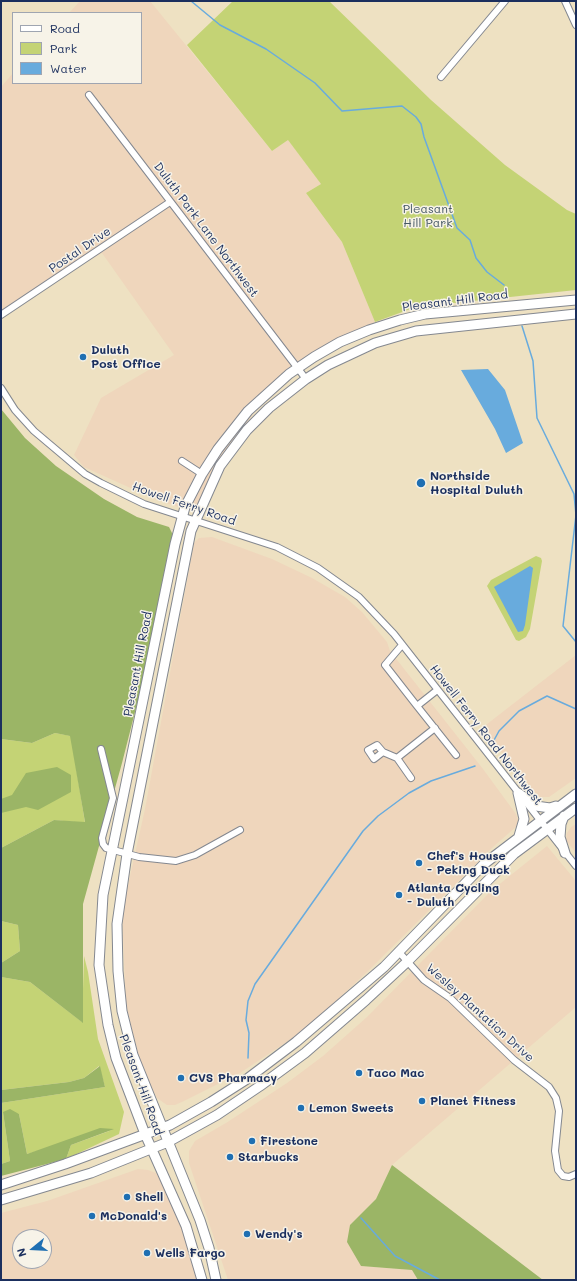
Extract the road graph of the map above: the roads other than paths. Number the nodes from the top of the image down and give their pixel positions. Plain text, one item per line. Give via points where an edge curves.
1 (505, 1) edge
2 (565, 1) edge
3 (576, 25) edge
4 (441, 78) dead end
5 (89, 95) dead end
6 (170, 202) junction
7 (576, 300) edge
8 (576, 314) edge
9 (1, 315) edge
10 (297, 368) junction
11 (306, 379) junction
12 (1, 388) edge
13 (182, 461) dead end
14 (202, 474) junction
15 (182, 516) junction
16 (195, 520) junction
17 (379, 616) joint
18 (402, 645) junction
19 (436, 691) junction
20 (417, 706) junction
21 (435, 728) junction
22 (101, 749) dead end
23 (383, 752) dead end
24 (456, 756) dead end
25 (397, 758) junction
26 (411, 778) dead end
27 (518, 793) junction
28 (576, 794) edge
29 (562, 804) junction
30 (576, 808) edge
31 (564, 816) junction
32 (539, 821) junction
33 (240, 830) dead end
34 (546, 830) junction
35 (519, 836) junction
36 (112, 850) junction
37 (565, 853) junction
38 (127, 854) junction
39 (576, 866) edge
40 (398, 951) junction
41 (408, 961) junction
42 (162, 1128) junction
43 (145, 1134) junction
44 (168, 1142) junction
45 (151, 1148) junction
46 (576, 1174) edge
47 (1, 1185) edge
48 (1, 1200) edge
49 (202, 1280) edge
50 (216, 1280) edge

1 - 4 street
2 - 3 street
5 - 6 street, Duluth Park Lane Northwest
6 - 9 street, Postal Drive
6 - 10 street, Duluth Park Lane Northwest
7 - 10 highway, Pleasant Hill Road via 451,311 400,320 340,342
8 - 11 highway, Pleasant Hill Road via 433,328 402,334 362,348
10 - 11 street, Duluth Park Lane Northwest
10 - 14 highway, Pleasant Hill Road via 248,411
11 - 16 highway, Pleasant Hill Road via 269,408 242,437 220,466
12 - 15 street, Howell Ferry Road via 15,410 34,431 85,474 130,498
13 - 14 street
14 - 15 highway, Pleasant Hill Road
15 - 16 street, Howell Ferry Road
15 - 36 highway, Pleasant Hill Road
16 - 17 street, Howell Ferry Road via 266,543 299,557 337,580
16 - 38 highway, Pleasant Hill Road via 189,539
17 - 18 street, Howell Ferry Road Northwest
18 - 19 street, Howell Ferry Road Northwest
18 - 20 street via 386,664
19 - 20 street
19 - 27 street, Howell Ferry Road Northwest
20 - 21 street
21 - 24 street
21 - 25 street
22 - 36 street via 112,798 102,838 103,844
23 - 25 street
25 - 26 street
27 - 29 highway via 543,808
27 - 32 street, Howell Ferry Road Northwest
27 - 35 highway via 524,819
28 - 29 highway
29 - 32 highway
30 - 31 highway
31 - 34 highway
31 - 37 highway via 560,837
32 - 34 street, Howell Ferry Road Northwest
32 - 35 highway
33 - 38 street via 196,855 176,861
34 - 37 street, Howell Ferry Road Northwest
34 - 41 highway via 514,854
35 - 40 highway via 484,864
36 - 38 street
36 - 43 highway, Pleasant Hill Road via 103,895 99,966 113,1047
37 - 39 street, Howell Ferry Road Northwest
38 - 42 highway, Pleasant Hill Road via 117,924 119,992 124,1024 133,1055
40 - 41 street
40 - 42 highway via 384,967 311,1029 247,1079
41 - 44 highway via 286,1068 217,1115
41 - 46 street, Wesley Plantation Drive via 424,980 450,998 514,1060 549,1087 556,1098 559,1111 555,1151 558,1170 563,1176
42 - 43 highway
42 - 44 highway, Pleasant Hill Road
43 - 45 highway, Pleasant Hill Road
43 - 47 highway
44 - 45 highway
44 - 50 highway, Pleasant Hill Road via 200,1220
45 - 48 highway via 91,1173
45 - 49 highway, Pleasant Hill Road via 186,1226

